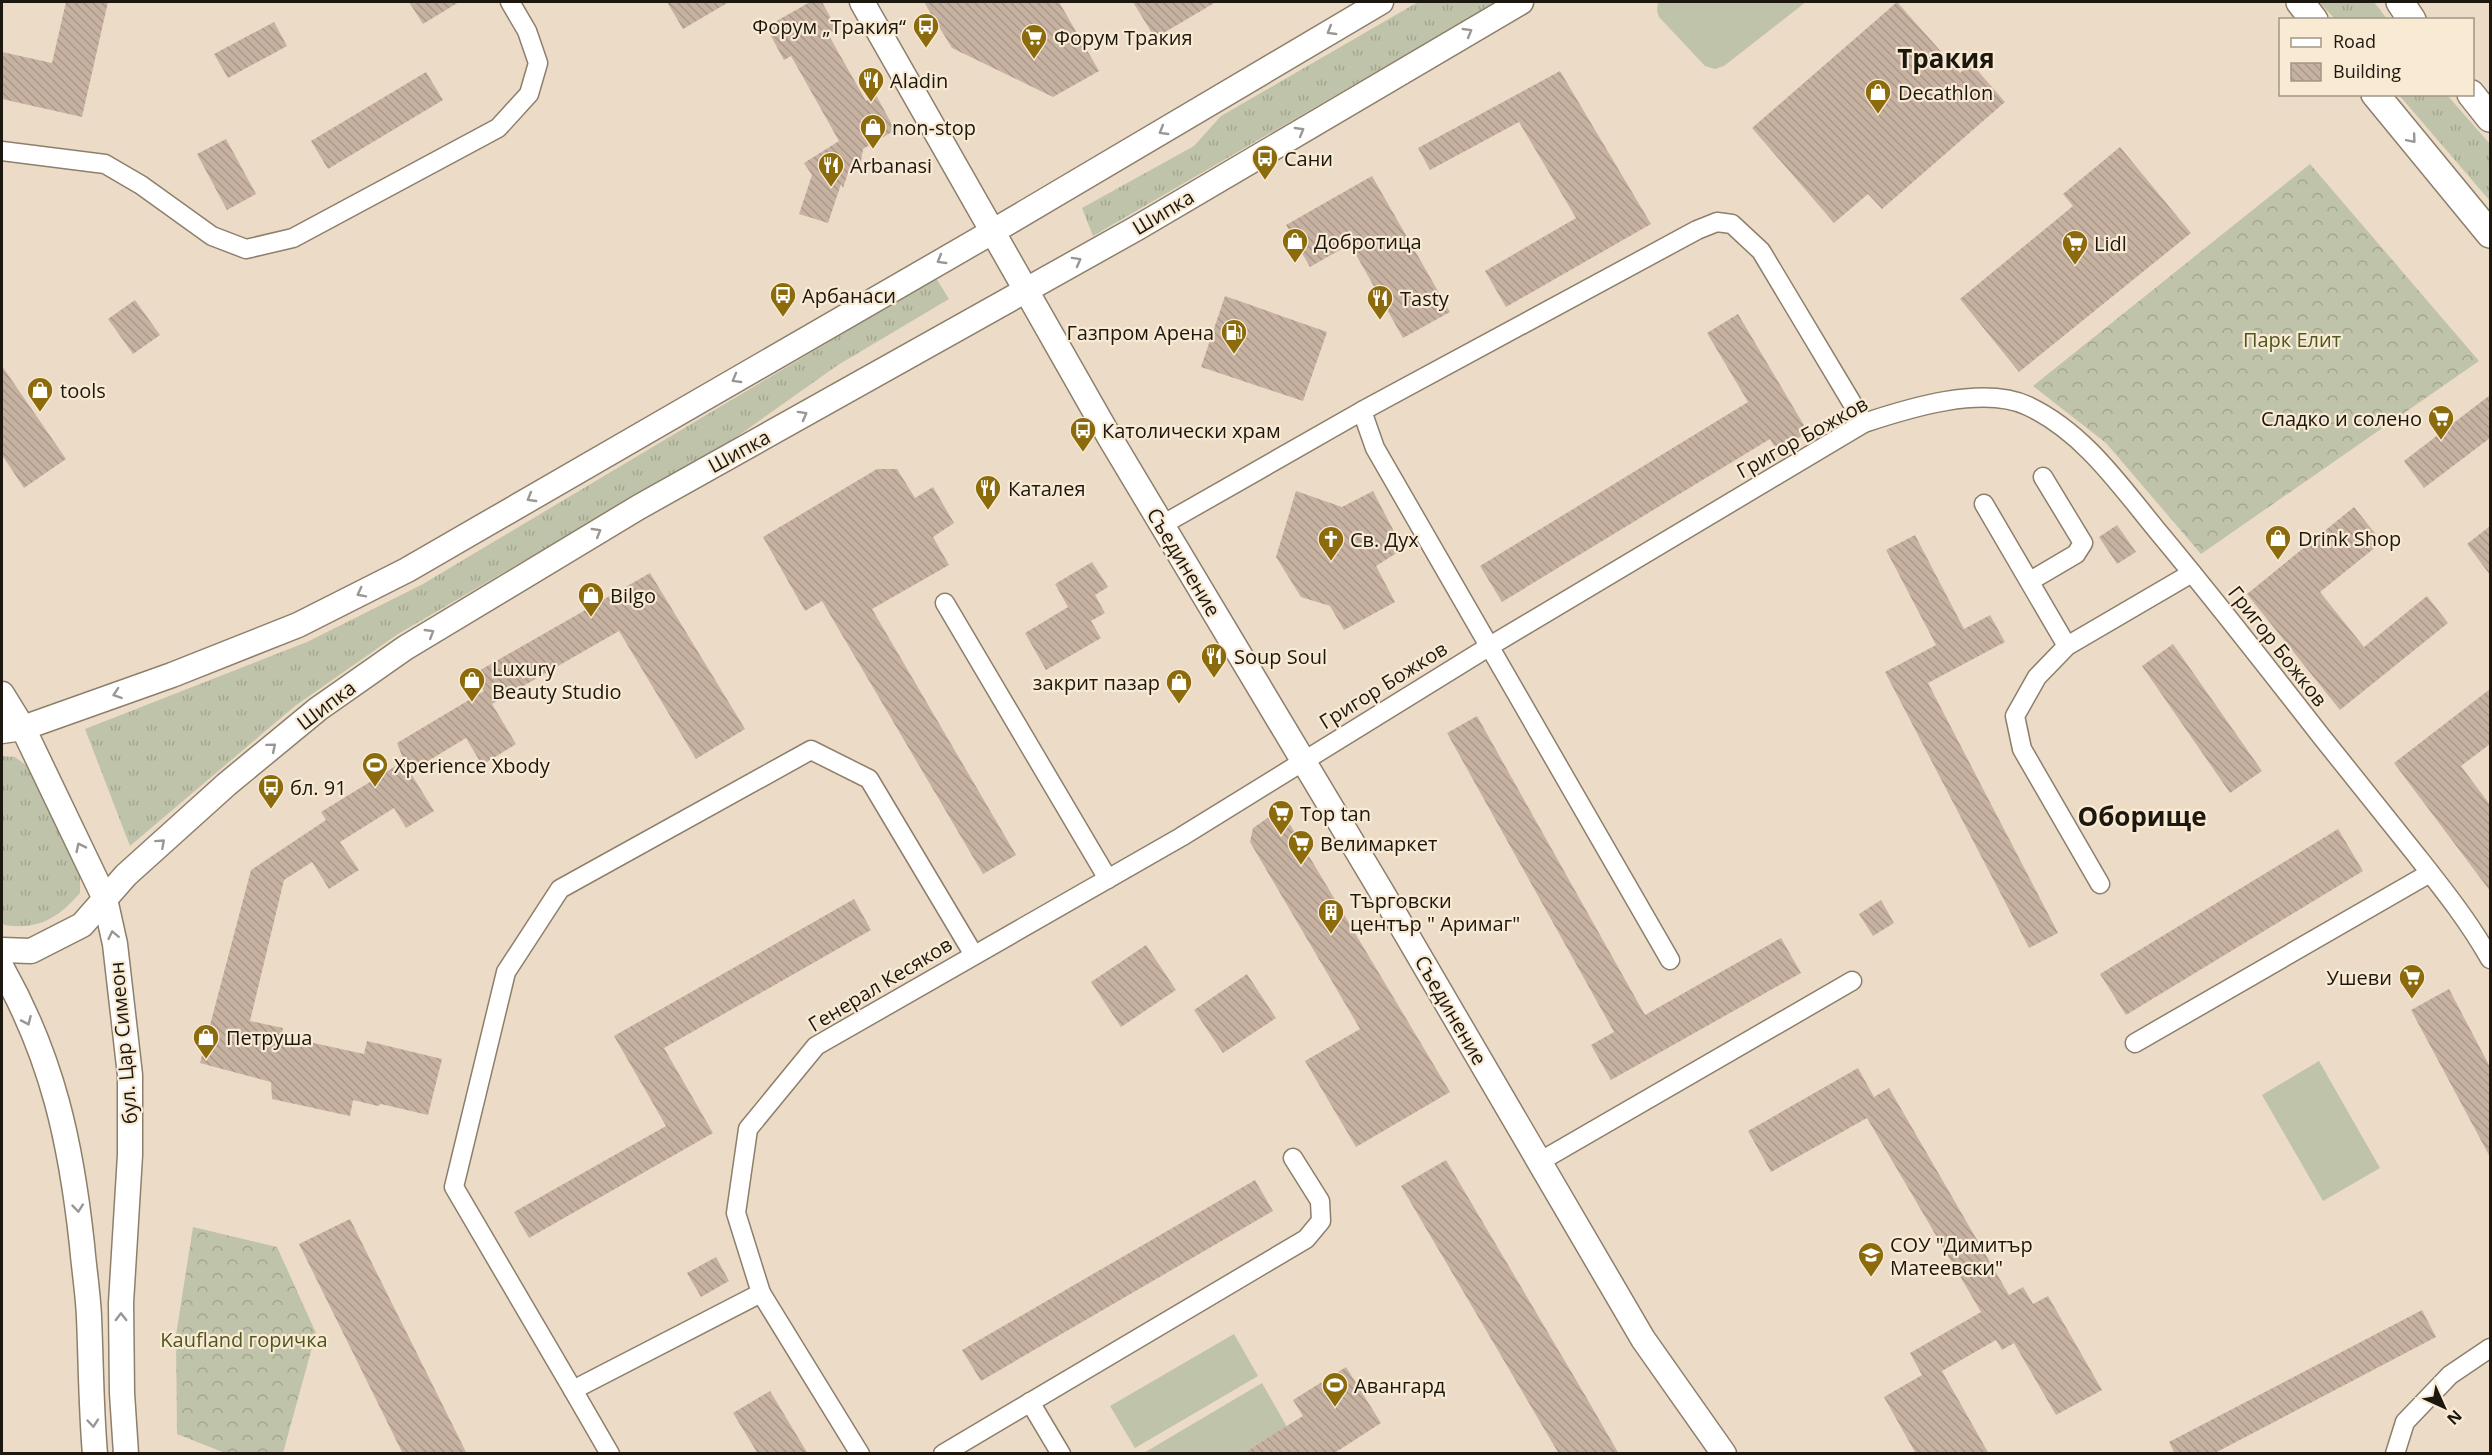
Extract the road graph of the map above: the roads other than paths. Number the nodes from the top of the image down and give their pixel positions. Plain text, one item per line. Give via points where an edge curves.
1 (510, 2) edge
2 (862, 2) edge
3 (1381, 2) edge
4 (1521, 2) edge
5 (2300, 2) edge
6 (2400, 2) edge
7 (2312, 18) edge
8 (2411, 18) edge
9 (2377, 96) edge
10 (2473, 96) edge
11 (2490, 118) edge
12 (2, 151) edge
13 (992, 232) junction
14 (2490, 234) edge
15 (1026, 289) junction
16 (1362, 411) junction
17 (1864, 423) junction
18 (2043, 477) dead end
19 (1984, 504) dead end
20 (1162, 525) junction
21 (2192, 573) junction
22 (2030, 581) junction
23 (945, 603) dead end
24 (1490, 646) junction
25 (2067, 646) junction
26 (2, 694) edge
27 (12, 730) edge
28 (1303, 761) junction
29 (2430, 873) junction
30 (1108, 879) junction
31 (2100, 884) dead end
32 (105, 899) junction
33 (2, 950) edge
34 (974, 955) junction
35 (2490, 959) edge
36 (1670, 960) dead end
37 (2, 968) edge
38 (1852, 981) dead end
39 (2134, 1042) dead end
40 (1293, 1158) dead end
41 (1539, 1162) junction
42 (761, 1293) junction
43 (2490, 1348) edge
44 (573, 1390) junction
45 (122, 1393) junction
46 (90, 1396) junction
47 (1030, 1402) junction
48 (95, 1454) edge
49 (126, 1454) edge
50 (610, 1454) edge
51 (860, 1454) edge
52 (943, 1454) edge
53 (1061, 1454) edge
54 (1724, 1454) edge
55 (2395, 1454) edge

1 - 12 street via 527,31 538,63 529,94 498,128 293,238 246,249 212,236 105,164
2 - 13 main road, Съединение
3 -> 13 main road
15 -> 4 main road, Шипка
5 - 7 main road
6 - 8 main road
9 -> 14 main road
10 - 11 main road
13 - 15 main road, Съединение
13 -> 27 main road via 387,580 298,626
15 - 20 main road, Съединение
32 -> 15 main road, Шипка via 126,875 227,784 318,709 405,648 639,507
16 - 17 street via 1717,222 1732,224 1761,251
16 - 20 street
16 - 24 street via 1375,448
17 - 21 street, Григор Божков via 1910,408 1965,399 1996,398 2026,405 2062,425 2091,450
17 - 24 street, Григор Божков
18 - 22 street via 2083,543 2076,554
19 - 22 street
20 - 28 main road, Съединение
21 - 25 street
21 - 29 street, Григор Божков
22 - 25 street
23 - 30 street
24 - 28 street, Григор Божков
24 - 36 street
25 - 31 street via 2037,677 2015,716 2022,750
26 - 27 main road, бул. Цар Симеон
32 -> 27 main road, бул. Цар Симеон
28 - 30 street, Генерал Кесяков
28 - 41 main road, Съединение
29 - 35 street, Григор Божков
29 - 39 street
30 - 34 street, Генерал Кесяков
32 - 33 main road, Шипка via 82,925 58,938 31,951
45 -> 32 main road, бул. Цар Симеон via 121,1302 130,1155 130,1076 115,944
34 - 42 street, Генерал Кесяков via 816,1046 748,1129 736,1213
34 - 44 street via 869,779 811,750 560,889 506,972 454,1187
37 -> 46 main road via 45,1062 64,1123 89,1316
38 - 41 street
40 - 47 street via 1320,1201 1321,1221 1306,1239
41 - 54 main road, Съединение via 1643,1339
42 - 44 street
42 - 51 street, Генерал Кесяков
43 - 55 street via 2450,1375 2404,1422
44 - 50 street
45 - 46 main road
45 - 49 main road, бул. Цар Симеон
46 -> 48 main road
47 - 52 street
47 - 53 street

